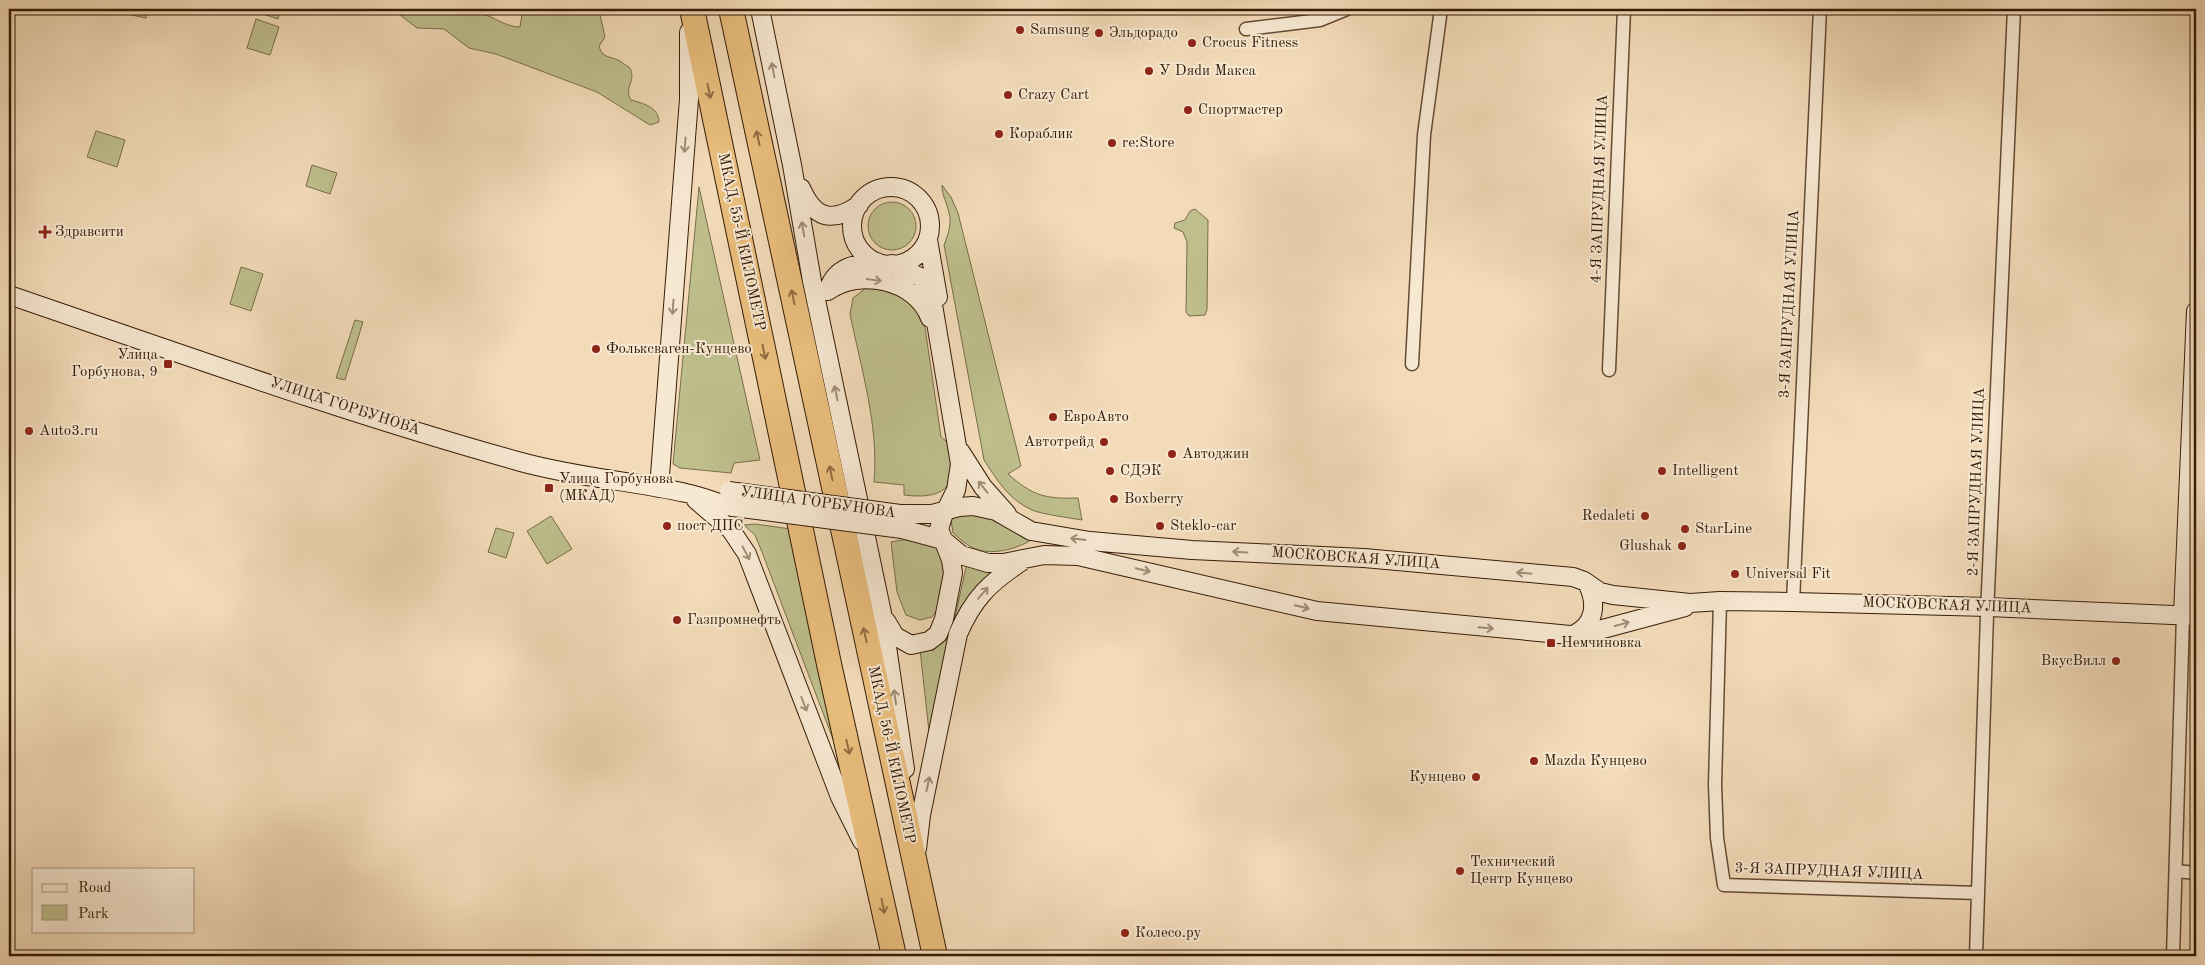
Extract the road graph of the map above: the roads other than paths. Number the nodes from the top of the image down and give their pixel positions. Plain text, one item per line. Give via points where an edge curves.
1 (688, 9) edge
2 (692, 9) edge
3 (731, 9) edge
4 (760, 9) edge
5 (1347, 9) edge
6 (1441, 9) edge
7 (1624, 9) edge
8 (1820, 9) edge
9 (2014, 9) edge
10 (1246, 29) dead end
11 (792, 165) junction
12 (859, 205) junction
13 (928, 240) junction
14 (885, 263) junction
15 (828, 291) junction
16 (9, 295) edge
17 (2196, 311) edge
18 (938, 340) junction
19 (826, 346) junction
20 (1412, 364) dead end
21 (1609, 370) dead end
22 (2194, 415) edge
23 (959, 449) junction
24 (660, 488) junction
25 (688, 493) junction
26 (731, 499) junction
27 (716, 510) junction
28 (946, 510) junction
29 (1012, 520) junction
30 (901, 521) junction
31 (1041, 533) junction
32 (943, 540) junction
33 (1027, 559) junction
34 (1588, 585) junction
35 (1720, 601) junction
36 (1793, 602) junction
37 (1698, 603) junction
38 (1988, 607) junction
39 (882, 614) junction
40 (2190, 616) edge
41 (1575, 634) junction
42 (917, 849) junction
43 (874, 863) junction
44 (2176, 871) junction
45 (2196, 873) edge
46 (920, 887) junction
47 (1978, 893) junction
48 (894, 956) edge
49 (935, 956) edge
50 (1976, 956) edge
51 (2173, 956) edge

1 -> 24 street via 688,99
2 -> 43 highway, МКАД, 55-Й КИЛОМЕТР
46 -> 3 highway, МКАД, 56-Й КИЛОМЕТР
11 -> 4 street
5 - 10 street via 1320,20
6 - 20 street via 1419,195
7 - 21 street, 4-Я ЗАПРУДНАЯ УЛИЦА
8 - 36 street, 3-Я ЗАПРУДНАЯ УЛИЦА
9 - 38 street, 2-Я ЗАПРУДНАЯ УЛИЦА
11 - 12 street via 806,200 814,210 836,216
19 -> 11 street
12 - 13 street via 869,194 883,188 898,187 912,193 927,210
12 - 14 street via 853,219 856,241 865,254
13 - 14 street via 914,257
13 - 18 street via 940,309
14 - 15 street via 856,264 846,268 830,283
14 - 18 street via 911,272 925,284 932,299
15 -> 18 street via 840,284 867,279 904,288 922,302
15 - 19 street
16 - 24 street, УЛИЦА ГОРБУНОВА via 171,351 524,463
17 - 22 street
18 - 23 street
39 -> 19 street
22 - 40 street
23 - 28 street via 956,490
29 -> 23 street via 978,481
24 - 25 street, УЛИЦА ГОРБУНОВА
25 - 26 street, УЛИЦА ГОРБУНОВА
25 - 27 street
26 - 27 street via 720,495
26 - 30 street, УЛИЦА ГОРБУНОВА, bridge
27 -> 43 street via 747,554 840,797
28 - 29 street, УЛИЦА ГОРБУНОВА via 973,506
28 - 30 street, УЛИЦА ГОРБУНОВА
28 - 32 street via 940,529
29 - 31 street, МОСКОВСКАЯ УЛИЦА
30 - 32 street, УЛИЦА ГОРБУНОВА
31 - 33 street via 1042,548
34 -> 31 street, МОСКОВСКАЯ УЛИЦА via 1579,578 1364,558 1183,549
32 - 33 street, МОСКОВСКАЯ УЛИЦА via 961,555 974,560 1003,563
32 - 39 street via 953,573 938,634 920,644 902,642
33 -> 41 street, МОСКОВСКАЯ УЛИЦА via 1061,554 1095,559 1338,614
42 -> 33 street via 958,634 968,611 982,592
34 - 37 street, МОСКОВСКАЯ УЛИЦА via 1613,595
34 - 41 street via 1593,602 1591,619
35 - 36 street, МОСКОВСКАЯ УЛИЦА
35 - 37 street, МОСКОВСКАЯ УЛИЦА
35 - 47 street, 3-Я ЗАПРУДНАЯ УЛИЦА via 1714,784 1724,885
36 - 38 street, МОСКОВСКАЯ УЛИЦА
41 -> 37 street, МОСКОВСКАЯ УЛИЦА
38 - 40 street, МОСКОВСКАЯ УЛИЦА
38 - 47 street, 2-Я ЗАПРУДНАЯ УЛИЦА
42 -> 39 street
40 - 44 street
42 - 46 street
43 -> 48 highway
44 - 45 street
44 - 51 street
46 - 49 highway, МКАД, 56-Й КИЛОМЕТР
47 - 50 street, 2-Я ЗАПРУДНАЯ УЛИЦА

